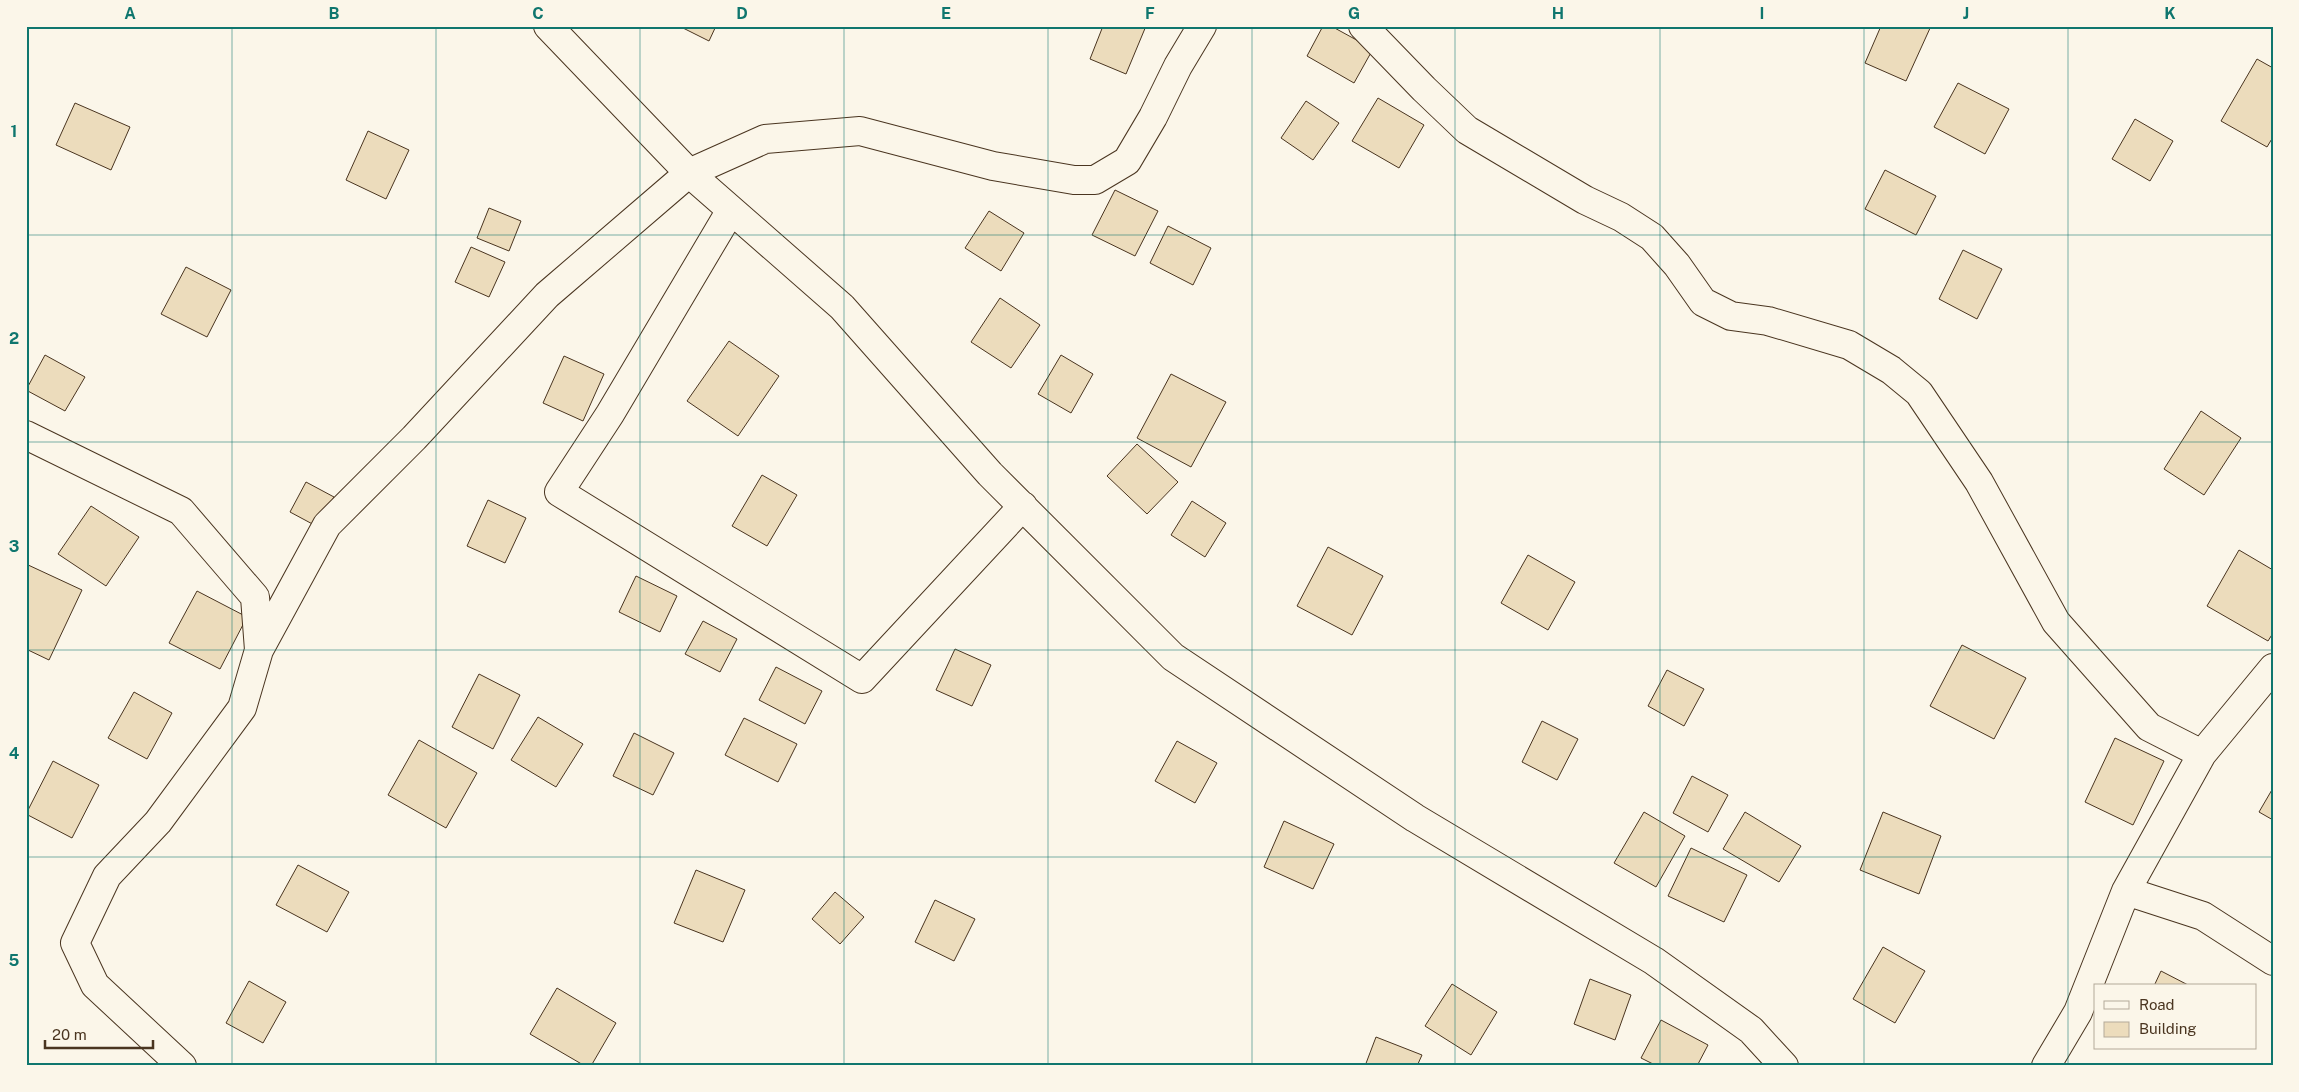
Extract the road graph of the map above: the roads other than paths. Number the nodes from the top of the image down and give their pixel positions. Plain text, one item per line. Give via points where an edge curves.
1 (548, 26) edge
2 (1202, 26) edge
3 (1363, 26) edge
4 (688, 174) junction
5 (731, 210) junction
6 (26, 435) edge
7 (1022, 506) junction
8 (259, 650) junction
9 (2273, 668) edge
10 (2202, 754) junction
11 (2126, 891) junction
12 (2273, 961) edge
13 (182, 1066) edge
14 (1784, 1066) edge
15 (2046, 1066) edge

1 - 4 street
2 - 4 street via 1127,161 1095,180 1074,180 993,166 860,131 766,140
3 - 10 street via 1467,130 1652,237 1703,302 1730,316 1768,321 1848,345 1891,370 1919,393 1979,482 2056,622 2149,727
4 - 5 street
4 - 8 street via 547,295 414,438 327,525
5 - 7 street via 842,307
5 - 7 street via 610,414 559,492 862,679
6 - 8 street via 181,511 255,597
7 - 14 street via 1174,657 1414,818 1654,961 1751,1030
8 - 13 street via 242,708 158,822 107,876 75,943 95,985
9 - 10 street
10 - 11 street
11 - 12 street via 2202,916
11 - 15 street via 2078,1012

